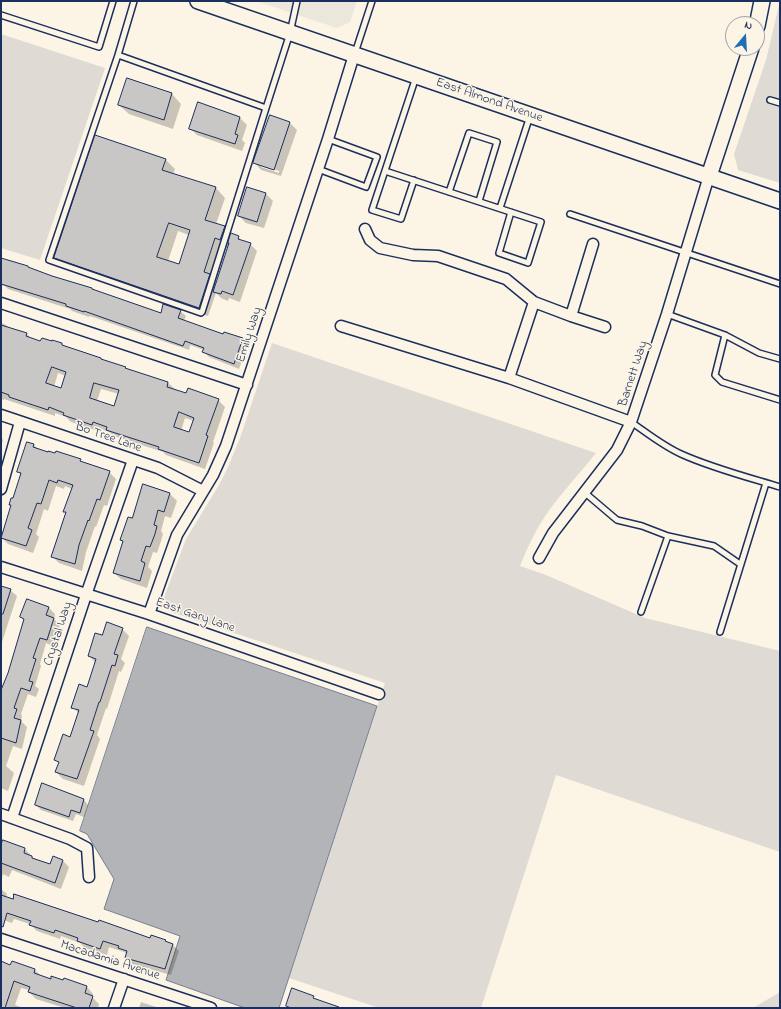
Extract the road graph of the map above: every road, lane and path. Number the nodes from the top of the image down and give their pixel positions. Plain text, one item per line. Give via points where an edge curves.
1 (113, 1) edge
2 (134, 1) edge
3 (198, 1) edge
4 (298, 1) edge
5 (372, 1) edge
6 (762, 1) edge
7 (1, 15) edge
8 (759, 16) edge
9 (290, 33) junction
10 (118, 55) junction
11 (354, 55) junction
12 (748, 56) edge
13 (416, 76) junction
14 (770, 100) dead end
15 (780, 103) edge
16 (266, 108) junction
17 (531, 115) junction
18 (328, 139) junction
19 (318, 169) junction
20 (384, 171) junction
21 (709, 176) junction
22 (414, 180) junction
23 (449, 192) junction
24 (478, 201) junction
25 (780, 201) edge
26 (500, 208) junction
27 (511, 212) junction
28 (570, 214) dead end
29 (365, 229) dead end
30 (593, 244) dead end
31 (686, 253) junction
32 (780, 284) edge
33 (534, 302) junction
34 (1, 303) edge
35 (667, 314) junction
36 (571, 316) junction
37 (341, 326) dead end
38 (605, 327) dead end
39 (725, 335) junction
40 (780, 359) edge
41 (509, 378) junction
42 (247, 385) junction
43 (780, 400) edge
44 (1, 415) edge
45 (20, 422) junction
46 (631, 422) junction
47 (132, 460) junction
48 (766, 483) junction
49 (780, 487) edge
50 (1, 489) edge
51 (203, 491) junction
52 (584, 492) junction
53 (668, 536) junction
54 (539, 558) dead end
55 (740, 564) junction
56 (1, 567) edge
57 (86, 595) junction
58 (641, 612) dead end
59 (149, 614) junction
60 (720, 632) dead end
61 (379, 694) dead end
62 (1, 814) edge
63 (12, 818) junction
64 (89, 877) dead end
65 (1, 939) edge
66 (124, 979) junction
67 (114, 1008) edge
68 (210, 1008) edge

1 - 7 lane via 99,47
2 - 10 lane
3 - 9 main road, East Almond Avenue
4 - 9 lane
5 - 11 lane
6 - 8 main road
9 - 11 main road, East Almond Avenue
9 - 16 lane
10 - 16 lane
10 - 16 lane via 49,258 51,261 201,313
11 - 13 main road, East Almond Avenue
11 - 18 street, Emily Way
12 - 21 main road
13 - 17 main road, East Almond Avenue
13 - 20 lane
14 - 15 lane
17 - 21 main road, East Almond Avenue
17 - 26 lane
18 - 19 street, Emily Way
18 - 19 lane via 377,158 366,187
19 - 42 street, Emily Way
20 - 22 lane
20 - 22 lane via 372,210 401,219
21 - 25 main road, East Almond Avenue
21 - 31 street, Barnett Way
22 - 23 lane
23 - 24 lane
23 - 24 lane via 469,133 497,142
24 - 26 lane
26 - 27 lane
27 - 27 lane via 541,222 528,262 499,253
28 - 31 lane
29 - 33 street via 370,240 380,248 413,255 438,256 506,279
30 - 36 street
31 - 32 lane
31 - 35 street, Barnett Way
33 - 36 street
33 - 41 street
34 - 42 street
35 - 39 lane
35 - 46 street, Barnett Way
36 - 38 street
37 - 41 street
39 - 40 lane via 759,353
39 - 43 lane via 715,375 722,382
41 - 46 street
42 - 51 street, Emily Way via 220,461
44 - 45 street, Bo Tree Lane
45 - 47 street, Bo Tree Lane
45 - 50 street
46 - 48 lane via 680,453
46 - 52 street, Barnett Way via 617,450
47 - 51 street, Bo Tree Lane via 158,468
47 - 57 street, Crystal Way
48 - 49 lane
48 - 55 lane
51 - 59 street, Emily Way via 177,535
52 - 53 lane via 617,520
52 - 54 street, Barnett Way via 553,533
53 - 55 lane via 714,546
53 - 58 lane
55 - 60 lane
56 - 57 street, East Gary Lane
57 - 59 street, East Gary Lane
57 - 63 street, Crystal Way
59 - 61 street, East Gary Lane
62 - 63 street
63 - 64 street via 70,839 87,848
65 - 66 street, Macadamia Avenue
66 - 67 street
66 - 68 street, Macadamia Avenue

